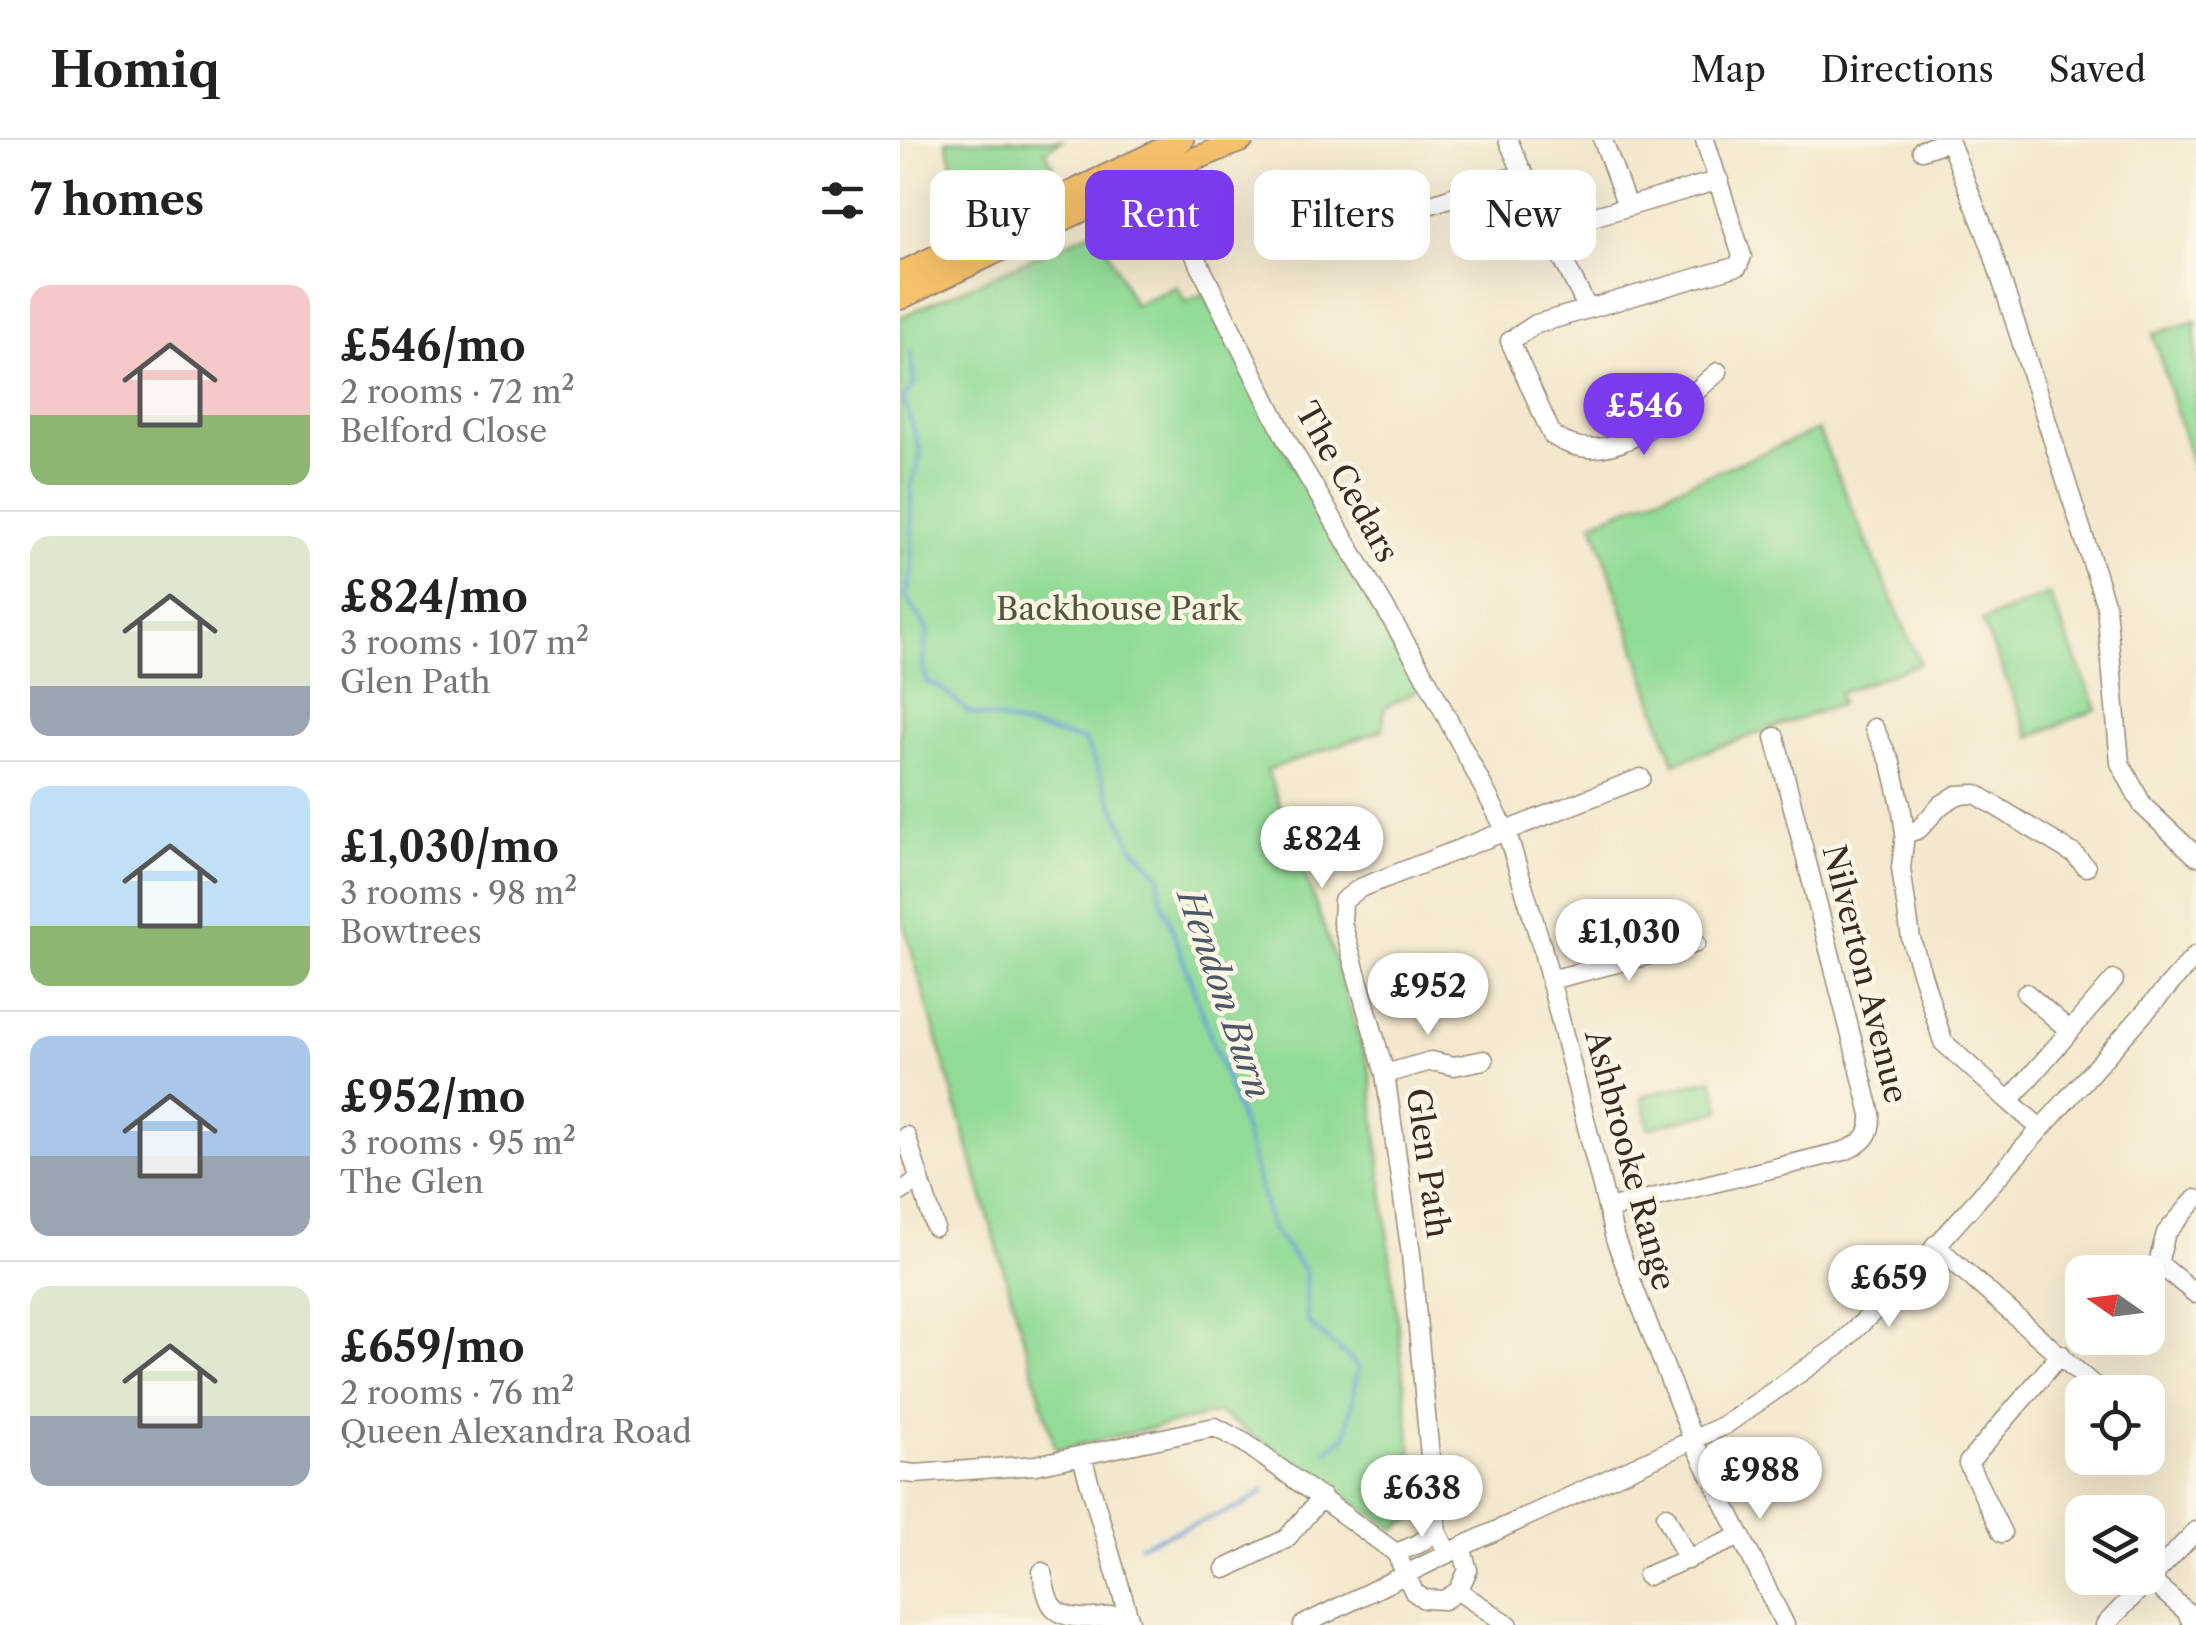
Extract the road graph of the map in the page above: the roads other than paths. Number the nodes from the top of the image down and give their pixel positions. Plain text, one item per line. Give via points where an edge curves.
1 (1182, 140) edge
2 (1508, 140) edge
3 (1603, 140) edge
4 (1704, 140) edge
5 (1949, 140) edge
6 (1233, 142) edge
7 (1922, 150) dead end
8 (1148, 167) junction
9 (1523, 170) edge
10 (1719, 180) junction
11 (1628, 206) junction
12 (1596, 216) edge
13 (1563, 260) edge
14 (900, 274) edge
15 (900, 298) edge
16 (1588, 308) junction
17 (1718, 372) dead end
18 (1874, 728) dead end
19 (1775, 737) dead end
20 (1640, 778) dead end
21 (1507, 833) junction
22 (1906, 834) junction
23 (2196, 856) edge
24 (2086, 867) dead end
25 (1696, 943) dead end
26 (2193, 964) edge
27 (1550, 980) junction
28 (2114, 980) dead end
29 (2026, 993) dead end
30 (2070, 1032) junction
31 (1484, 1060) dead end
32 (1384, 1074) junction
33 (2009, 1101) junction
34 (2040, 1128) junction
35 (906, 1136) dead end
36 (920, 1178) junction
37 (900, 1192) edge
38 (2196, 1199) edge
39 (1608, 1210) junction
40 (935, 1227) dead end
41 (1935, 1245) junction
42 (2196, 1294) edge
43 (2061, 1354) junction
44 (2083, 1375) edge
45 (1693, 1440) junction
46 (1082, 1457) junction
47 (900, 1472) edge
48 (1322, 1497) junction
49 (1666, 1516) dead end
50 (1437, 1531) junction
51 (2196, 1532) edge
52 (2002, 1533) dead end
53 (1741, 1536) junction
54 (1454, 1550) junction
55 (1396, 1552) junction
56 (1688, 1560) junction
57 (2165, 1564) edge
58 (1226, 1570) dead end
59 (1042, 1572) dead end
60 (1404, 1575) junction
61 (1647, 1576) dead end
62 (1458, 1591) junction
63 (2165, 1592) edge
64 (2135, 1595) edge
65 (1129, 1619) edge
66 (1303, 1625) edge
67 (1509, 1625) edge
68 (1785, 1625) edge
69 (2105, 1625) edge
70 (2194, 1625) edge

1 - 8 main road
2 - 9 street
3 - 11 street
4 - 10 street
5 - 7 street
5 - 23 street via 1990,244 2106,606 2120,762 2143,806
6 - 8 main road
8 - 14 main road
8 - 15 main road
8 - 21 street, The Cedars via 1287,440 1429,683
10 - 11 street
10 - 16 street via 1742,256 1738,266
11 - 12 street
13 - 16 street
16 - 17 street via 1510,340 1552,434 1565,444 1602,448 1620,442 1653,426
18 - 22 street via 1891,764
19 - 39 street, Nilverton Avenue via 1871,1114 1868,1136 1844,1152
20 - 21 street
21 - 27 street, Ashbrooke Range
21 - 32 street, Glen Path via 1360,888 1344,901 1342,923
22 - 24 street via 1957,795 1976,794
22 - 33 street via 1901,868 1911,939 1943,1042
25 - 27 street
26 - 34 street
27 - 39 street, Ashbrooke Range
28 - 30 street
29 - 30 street
30 - 33 street
31 - 32 street via 1454,1066 1430,1061
32 - 50 street, Glen Path via 1411,1254
33 - 34 street
34 - 41 street
35 - 36 street
36 - 37 street
36 - 40 street
38 - 42 street via 2166,1233 2158,1263
39 - 45 street, Ashbrooke Range
41 - 43 street
41 - 45 street via 1838,1347 1725,1426
43 - 44 street
43 - 52 street via 1968,1463
45 - 53 street, Ashbrooke Range
45 - 54 street
46 - 47 street
46 - 48 street via 1215,1427
46 - 65 street
48 - 55 street
48 - 58 street via 1286,1539
49 - 56 street
50 - 54 street, Glen Path
50 - 55 street
51 - 57 street
53 - 56 street
53 - 68 street, Ashbrooke Range
54 - 60 street
54 - 62 street via 1468,1570
55 - 60 street
56 - 61 street
59 - 65 street via 1052,1607 1065,1618
60 - 62 street via 1424,1600 1444,1600
60 - 66 street
62 - 67 street
63 - 70 street
64 - 69 street

